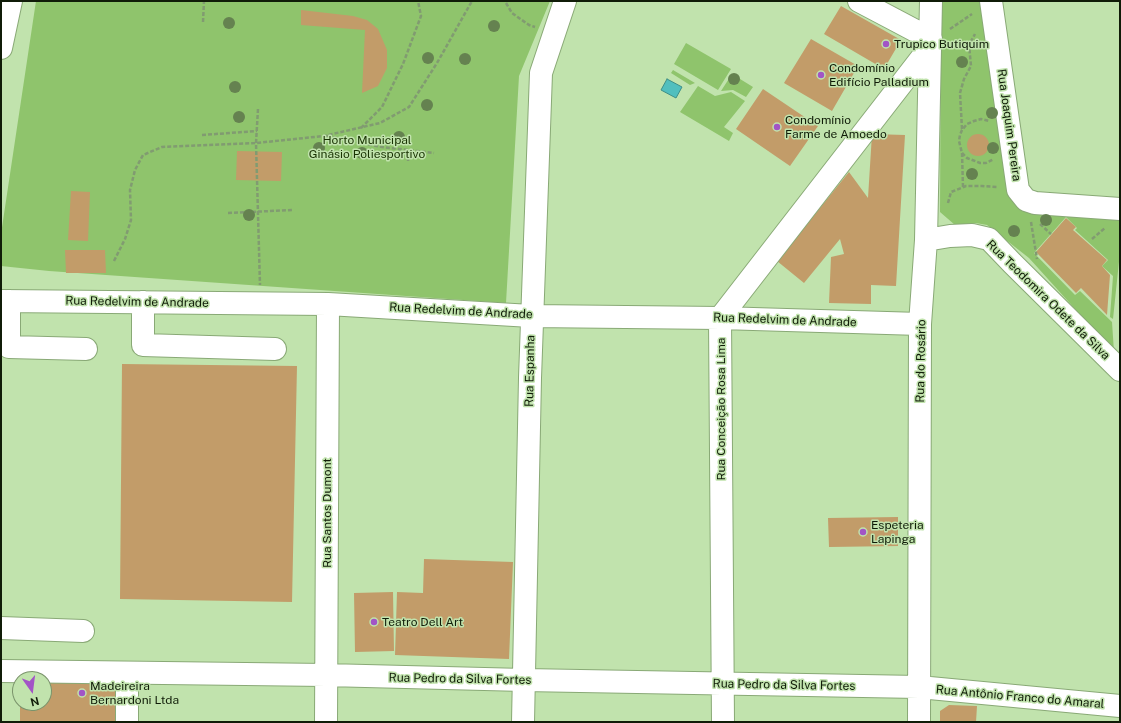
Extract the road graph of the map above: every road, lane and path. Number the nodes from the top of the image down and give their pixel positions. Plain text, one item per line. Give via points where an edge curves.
1 (11, 1) edge
2 (204, 1) edge
3 (418, 1) edge
4 (472, 1) edge
5 (566, 1) edge
6 (859, 1) edge
7 (931, 1) edge
8 (506, 3) dead end
9 (984, 5) edge
10 (203, 22) dead end
11 (976, 31) dead end
12 (554, 34) junction
13 (936, 39) junction
14 (1, 48) edge
15 (258, 109) dead end
16 (995, 125) dead end
17 (360, 128) junction
18 (962, 130) junction
19 (257, 131) junction
20 (202, 134) dead end
21 (324, 136) junction
22 (256, 143) junction
23 (409, 151) junction
24 (434, 153) dead end
25 (962, 153) junction
26 (998, 155) dead end
27 (408, 161) dead end
28 (963, 187) junction
29 (1018, 190) junction
30 (948, 205) dead end
31 (1120, 209) edge
32 (292, 210) dead end
33 (258, 211) junction
34 (228, 213) dead end
35 (926, 240) junction
36 (114, 260) dead end
37 (5, 301) edge
38 (143, 302) junction
39 (261, 303) junction
40 (328, 304) junction
41 (531, 316) junction
42 (720, 318) junction
43 (920, 324) junction
44 (86, 349) dead end
45 (275, 349) dead end
46 (1120, 370) edge
47 (1, 628) edge
48 (83, 631) dead end
49 (1, 671) edge
50 (128, 674) junction
51 (326, 675) junction
52 (524, 680) junction
53 (723, 684) junction
54 (919, 687) junction
55 (1120, 706) edge
56 (127, 722) edge
57 (326, 722) edge
58 (523, 722) edge
59 (723, 722) edge
60 (919, 722) edge

1 - 14 street
2 - 10 path
3 - 17 path via 421,16 403,64 382,107
4 - 17 path via 409,107 380,123
5 - 12 street, Rua Espanha
6 - 13 street
7 - 13 street, Rua do Rosário
8 - 12 path via 512,13 529,25
9 - 13 path
9 - 29 street, Rua Joaquim Pereira
11 - 18 path via 969,45 971,66 960,93
12 - 41 street, Rua Espanha via 541,73
13 - 35 street, Rua do Rosário
13 - 42 street
15 - 19 path
16 - 18 path via 989,121 974,121
17 - 21 path
18 - 25 path via 959,141
19 - 20 path
19 - 22 path
21 - 22 path
21 - 23 path
22 - 33 path
22 - 36 path via 162,147 143,155 135,170 130,190 131,220
23 - 24 path
23 - 27 path
25 - 26 path via 980,163 993,160
25 - 28 path
28 - 29 path via 982,186
28 - 30 path via 951,192
29 - 31 street, Rua Joaquim Pereira via 1026,200 1035,203
32 - 33 path
33 - 34 path
33 - 39 path
35 - 43 street, Rua do Rosário
35 - 46 street, Rua Teodomira Odete da Silva via 972,235 989,239
37 - 38 street, Rua Redelvim de Andrade
37 - 44 street via 9,347
38 - 39 street, Rua Redelvim de Andrade
38 - 45 street via 143,345
39 - 40 street, Rua Redelvim de Andrade
40 - 41 street, Rua Redelvim de Andrade
40 - 51 street, Rua Santos Dumont
41 - 42 street, Rua Redelvim de Andrade
41 - 52 street, Rua Espanha
42 - 43 street, Rua Redelvim de Andrade
42 - 53 street, Rua Conceição Rosa Lima
43 - 54 street, Rua do Rosário
47 - 48 street
49 - 50 street, Rua Pedro da Silva Fortes
50 - 51 street, Rua Pedro da Silva Fortes
50 - 56 street
51 - 52 street, Rua Pedro da Silva Fortes
51 - 57 street, Rua Santos Dumont
52 - 53 street, Rua Pedro da Silva Fortes
52 - 58 street, Rua Espanha
53 - 54 street, Rua Pedro da Silva Fortes
53 - 59 street, Rua Conceição Rosa Lima
54 - 55 street, Rua Antônio Franco do Amaral
54 - 60 street, Rua do Rosário

